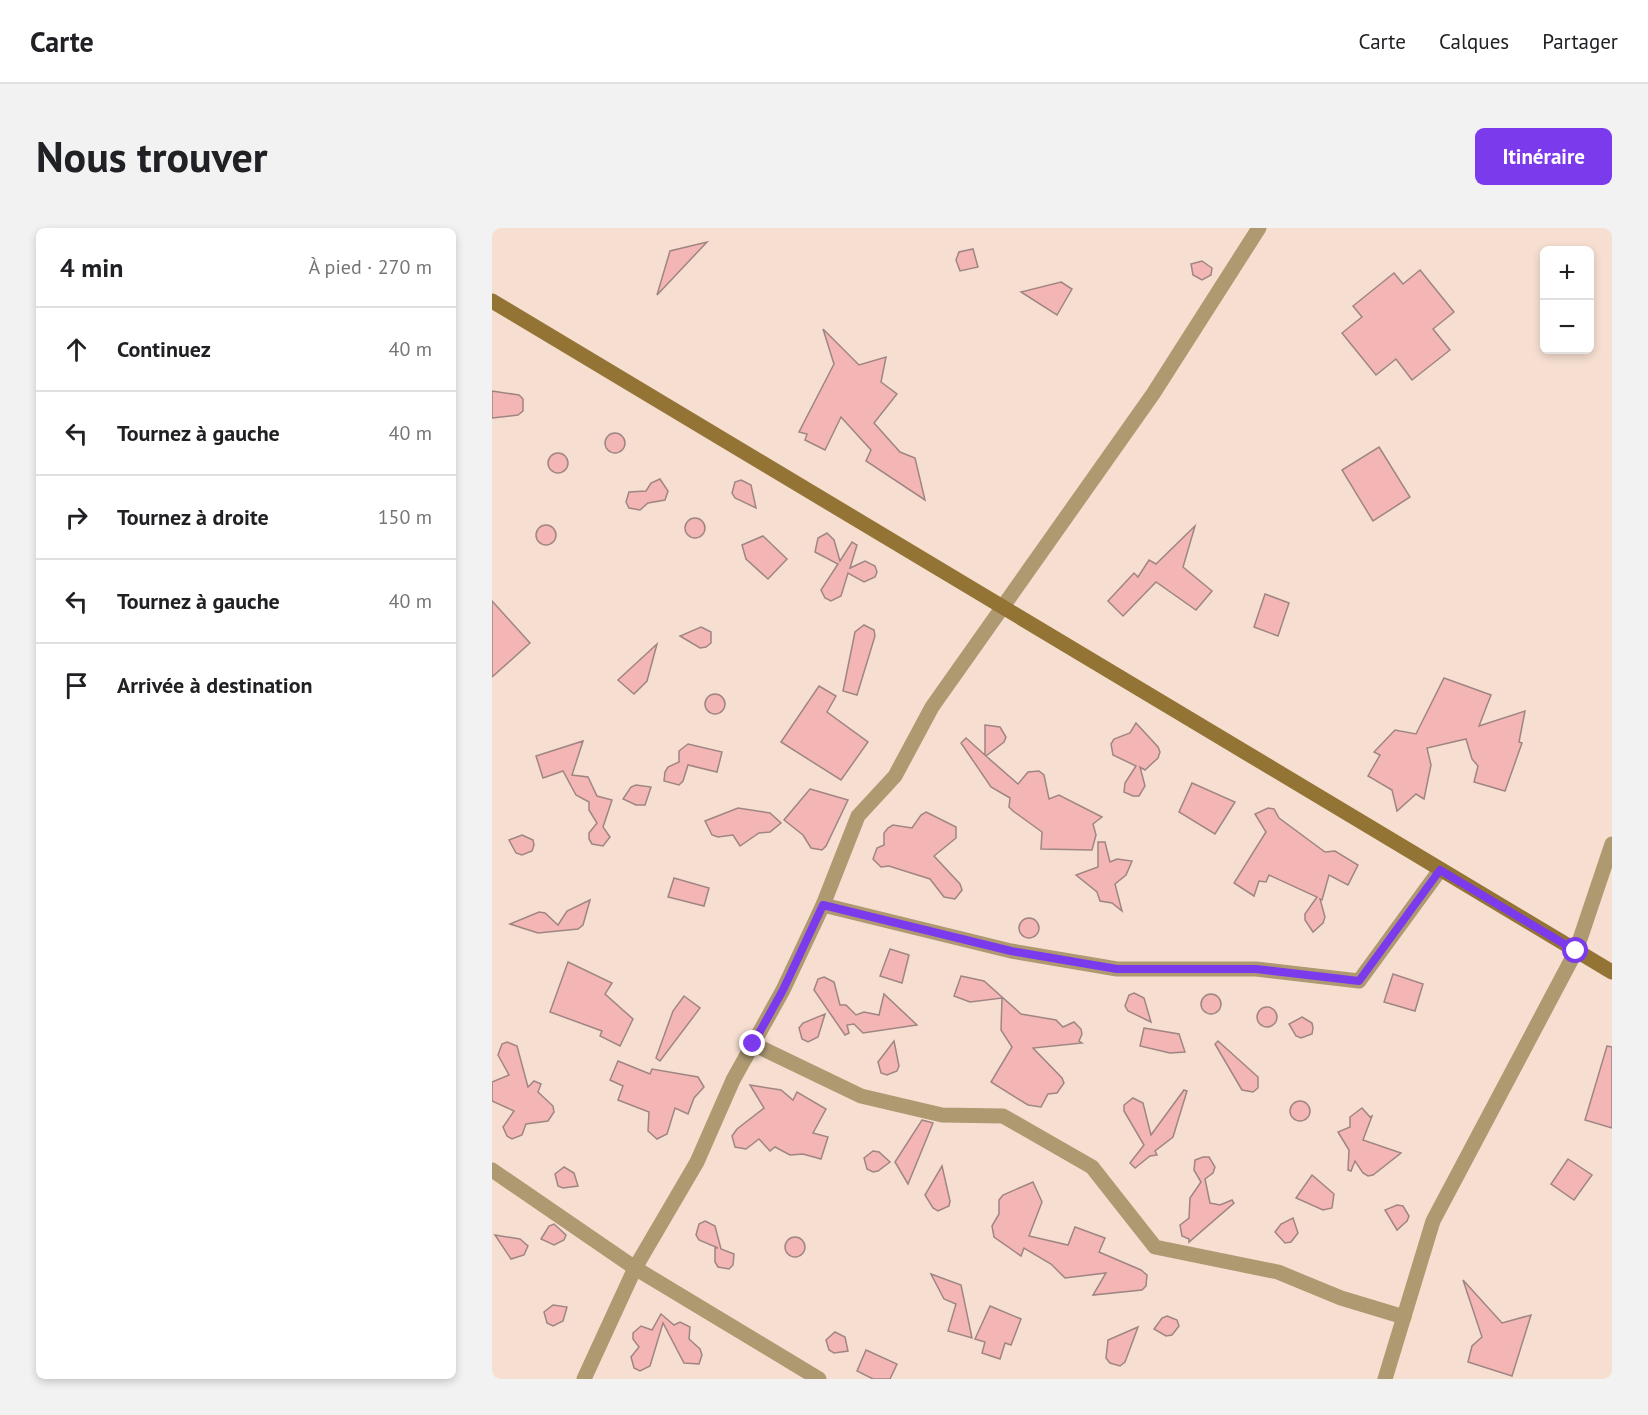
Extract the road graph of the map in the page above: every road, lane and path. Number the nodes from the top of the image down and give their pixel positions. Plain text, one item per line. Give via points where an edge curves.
1 (1259, 228) edge
2 (492, 301) edge
3 (1002, 608) junction
4 (1612, 844) edge
5 (1440, 870) junction
6 (823, 905) junction
7 (1576, 951) junction
8 (1612, 972) edge
9 (753, 1044) junction
10 (492, 1170) edge
11 (635, 1268) junction
12 (1404, 1317) junction
13 (584, 1379) edge
14 (819, 1379) edge
15 (1385, 1379) edge

1 - 3 street via 1154,394
2 - 3 street
3 - 5 street
3 - 6 street via 932,707 896,776 858,816
4 - 7 street
5 - 6 street via 1359,981 1256,969 1117,969 1011,951
5 - 7 street
6 - 9 street
7 - 8 street
7 - 12 street via 1433,1221
9 - 11 street via 697,1162
9 - 12 street via 861,1096 942,1115 1002,1116 1092,1167 1155,1247 1278,1272 1341,1298
10 - 11 street
11 - 13 street
11 - 14 street
12 - 15 street

